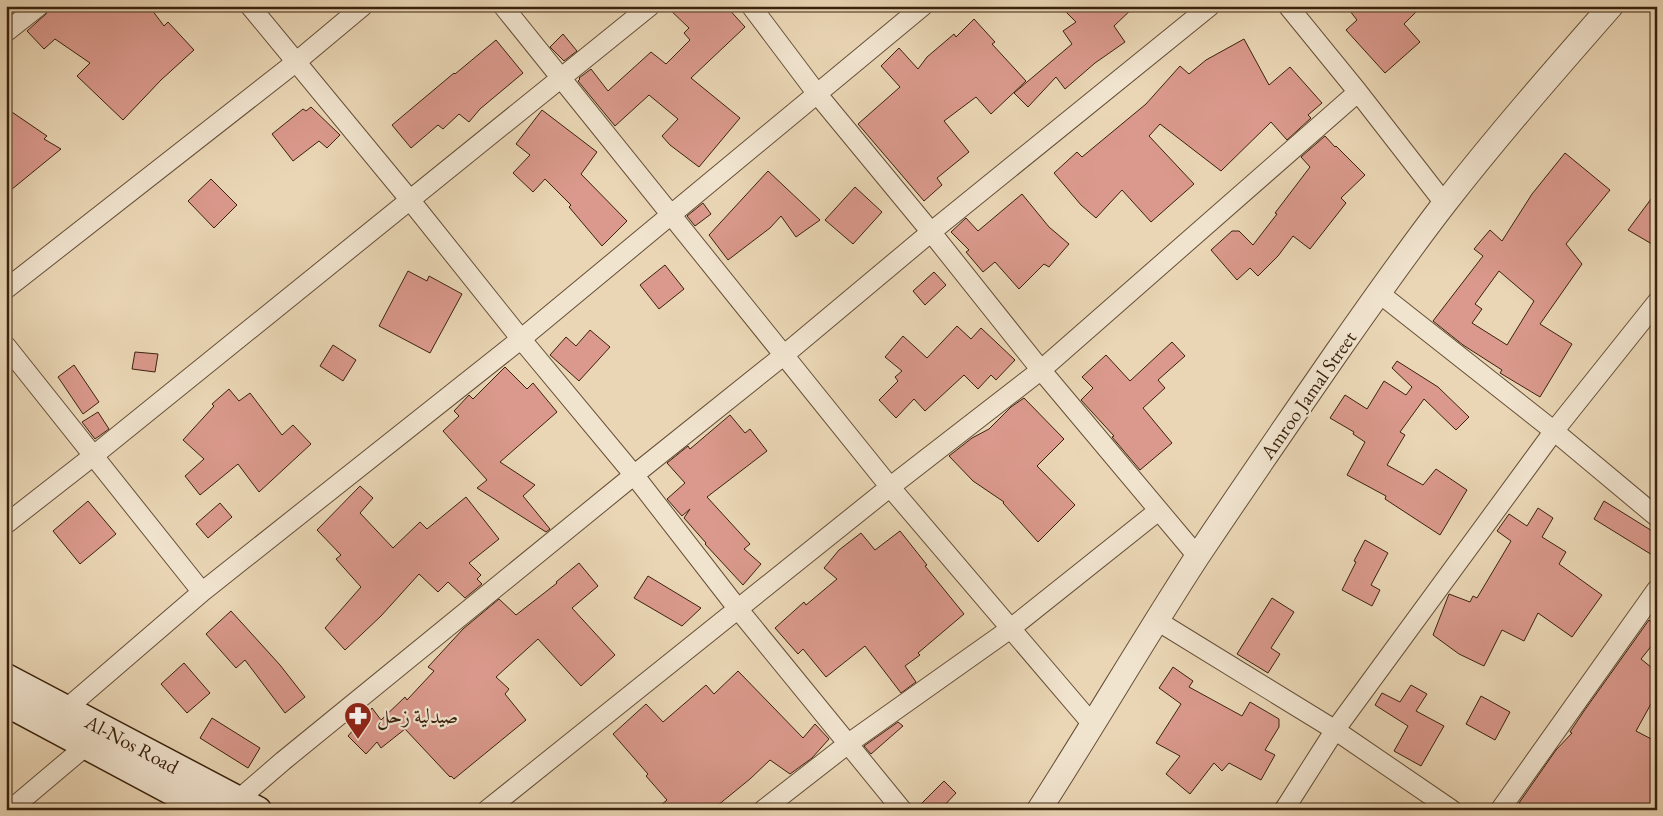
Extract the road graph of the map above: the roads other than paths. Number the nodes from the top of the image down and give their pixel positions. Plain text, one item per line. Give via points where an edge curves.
1 (39, 6) edge
2 (250, 6) edge
3 (363, 6) edge
4 (503, 6) edge
5 (650, 6) edge
6 (751, 6) edge
7 (923, 6) edge
8 (1210, 6) edge
9 (1288, 6) edge
10 (1611, 6) edge
11 (6, 32) edge
12 (296, 62) junction
13 (562, 78) junction
14 (1358, 92) junction
15 (818, 95) junction
16 (410, 200) junction
17 (1445, 204) junction
18 (671, 215) junction
19 (931, 232) junction
20 (6, 289) edge
21 (1379, 293) junction
22 (1657, 302) edge
23 (521, 339) junction
24 (6, 346) edge
25 (784, 355) junction
26 (1041, 370) junction
27 (1554, 431) junction
28 (93, 456) junction
29 (634, 475) junction
30 (890, 487) junction
31 (1158, 511) junction
32 (1657, 517) edge
33 (6, 524) edge
34 (1198, 557) junction
35 (1657, 589) edge
36 (202, 592) junction
37 (738, 610) junction
38 (1156, 620) junction
39 (1010, 630) junction
40 (6, 677) edge
41 (6, 703) edge
42 (66, 709) junction
43 (1093, 725) junction
44 (1335, 730) junction
45 (849, 743) junction
46 (87, 745) junction
47 (248, 805) edge
48 (10, 810) edge
49 (206, 810) edge
50 (487, 810) edge
51 (763, 810) edge
52 (902, 810) edge
53 (1039, 810) edge
54 (1284, 810) edge
55 (1452, 810) edge
56 (1500, 810) edge

1 - 11 street
2 - 12 street
3 - 12 street
4 - 13 street
5 - 13 street
6 - 15 street
7 - 15 street
8 - 19 street
9 - 14 street
10 - 17 street, Amroo Jamal Street via 1546,79
12 - 16 street
12 - 20 street
13 - 16 street
13 - 18 street
14 - 17 street
14 - 26 street
15 - 18 street
15 - 19 street
16 - 23 street
16 - 28 street
17 - 21 street, Amroo Jamal Street
18 - 23 street
18 - 25 street
19 - 25 street
19 - 26 street
21 - 27 street
21 - 34 street, Amroo Jamal Street
22 - 27 street
23 - 29 street
23 - 36 street
24 - 28 street
25 - 29 street
25 - 30 street
26 - 30 street
26 - 31 street
27 - 32 street
27 - 44 street
28 - 33 street
28 - 36 street
29 - 37 street
29 - 47 street via 283,761
30 - 37 street
30 - 39 street
31 - 34 street
31 - 39 street
34 - 38 street, Amroo Jamal Street
35 - 56 street
36 - 42 street
37 - 45 street
37 - 50 street
38 - 43 street, Amroo Jamal Street
38 - 44 street
39 - 43 street
39 - 45 street
40 - 42 main road, Al-Nos Road
41 - 46 main road, Al-Nos Road
42 - 47 main road, Al-Nos Road
43 - 53 street, Amroo Jamal Street
44 - 54 street
44 - 55 street
45 - 51 street
45 - 52 street
46 - 48 street
46 - 49 main road, Al-Nos Road

